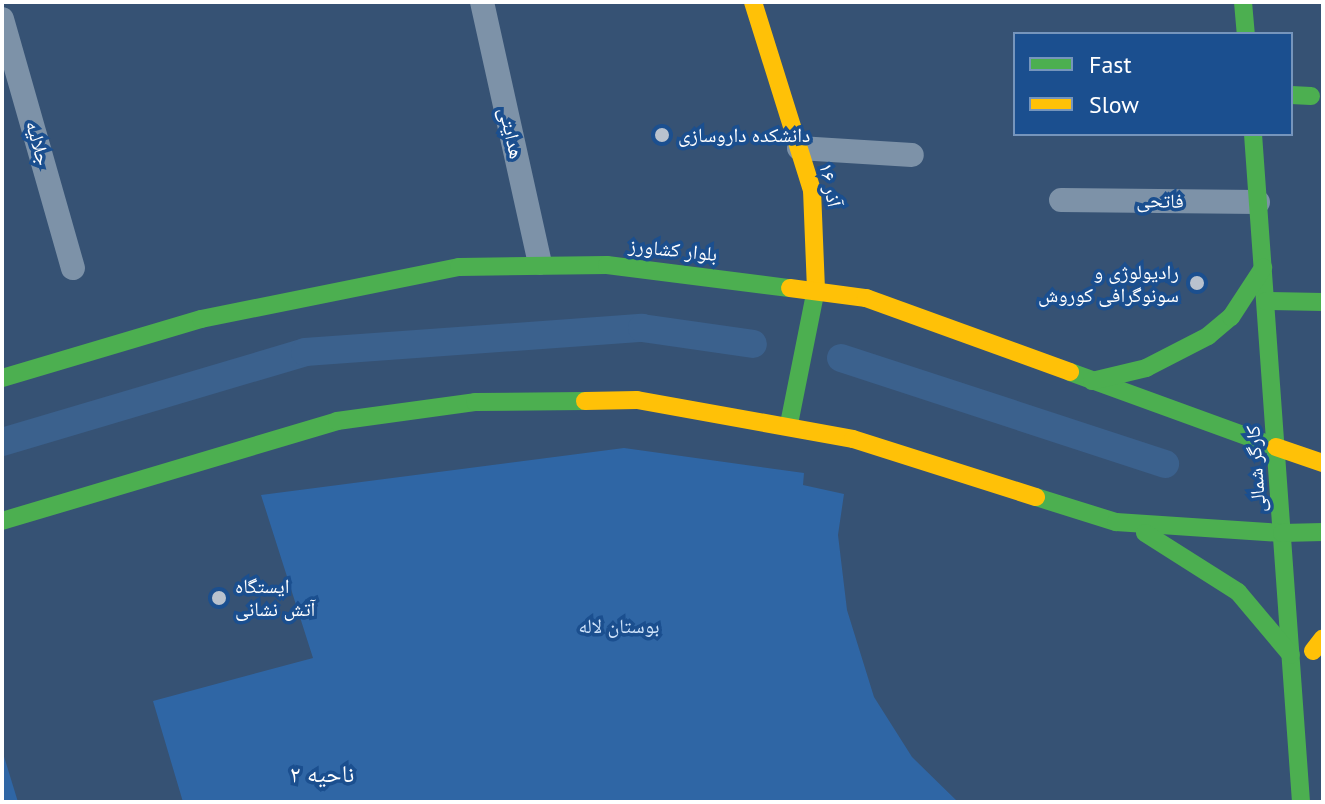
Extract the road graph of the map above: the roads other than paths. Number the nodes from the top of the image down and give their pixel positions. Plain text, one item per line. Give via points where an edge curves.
1 (482, 2) edge
2 (753, 2) edge
3 (1243, 2) edge
4 (2, 19) edge
5 (1246, 32) edge
6 (1293, 95) edge
7 (1317, 96) edge
8 (1253, 136) edge
9 (799, 148) junction
10 (912, 155) dead end
11 (1061, 200) dead end
12 (1258, 202) junction
13 (540, 263) junction
14 (73, 268) dead end
15 (1263, 268) junction
16 (816, 289) junction
17 (1266, 301) junction
18 (1323, 302) edge
19 (2, 378) edge
20 (1092, 381) junction
21 (789, 424) junction
22 (1276, 447) junction
23 (1323, 463) edge
24 (2, 521) edge
25 (1132, 525) junction
26 (1303, 532) junction
27 (1323, 532) edge
28 (1282, 533) junction
29 (1317, 652) edge
30 (1291, 655) junction
31 (1301, 802) edge

1 - 13 street, هدایتی
2 - 9 main road, ۱۶ آذر
3 - 5 main road
4 - 14 street, جلالیه
6 - 7 main road
8 - 12 main road, کارگر شمالی
9 - 10 street
9 - 16 main road, ۱۶ آذر via 815,219
11 - 12 street, فاتحی
12 - 15 main road, کارگر شمالی
13 - 16 main road, بلوار کشاورز
13 - 19 main road, بلوار کشاورز via 459,267 319,291
15 - 17 main road, کارگر شمالی
15 - 20 main road via 1231,317 1208,336 1146,368
16 - 20 main road, بلوار کشاورز via 866,298
16 - 21 main road, ۱۶ آذر
17 - 18 main road
17 - 22 main road, کارگر شمالی
20 - 22 main road, بلوار کشاورز
21 - 24 main road via 637,400 396,410 267,440
21 - 25 main road
22 - 23 main road, بلوار کشاورز
22 - 26 main road
22 - 28 main road, کارگر شمالی
25 - 28 main road
25 - 30 main road via 1224,581
26 - 27 main road
26 - 28 main road
26 - 29 main road
28 - 30 main road, کارگر شمالی
30 - 31 main road, کارگر شمالی

